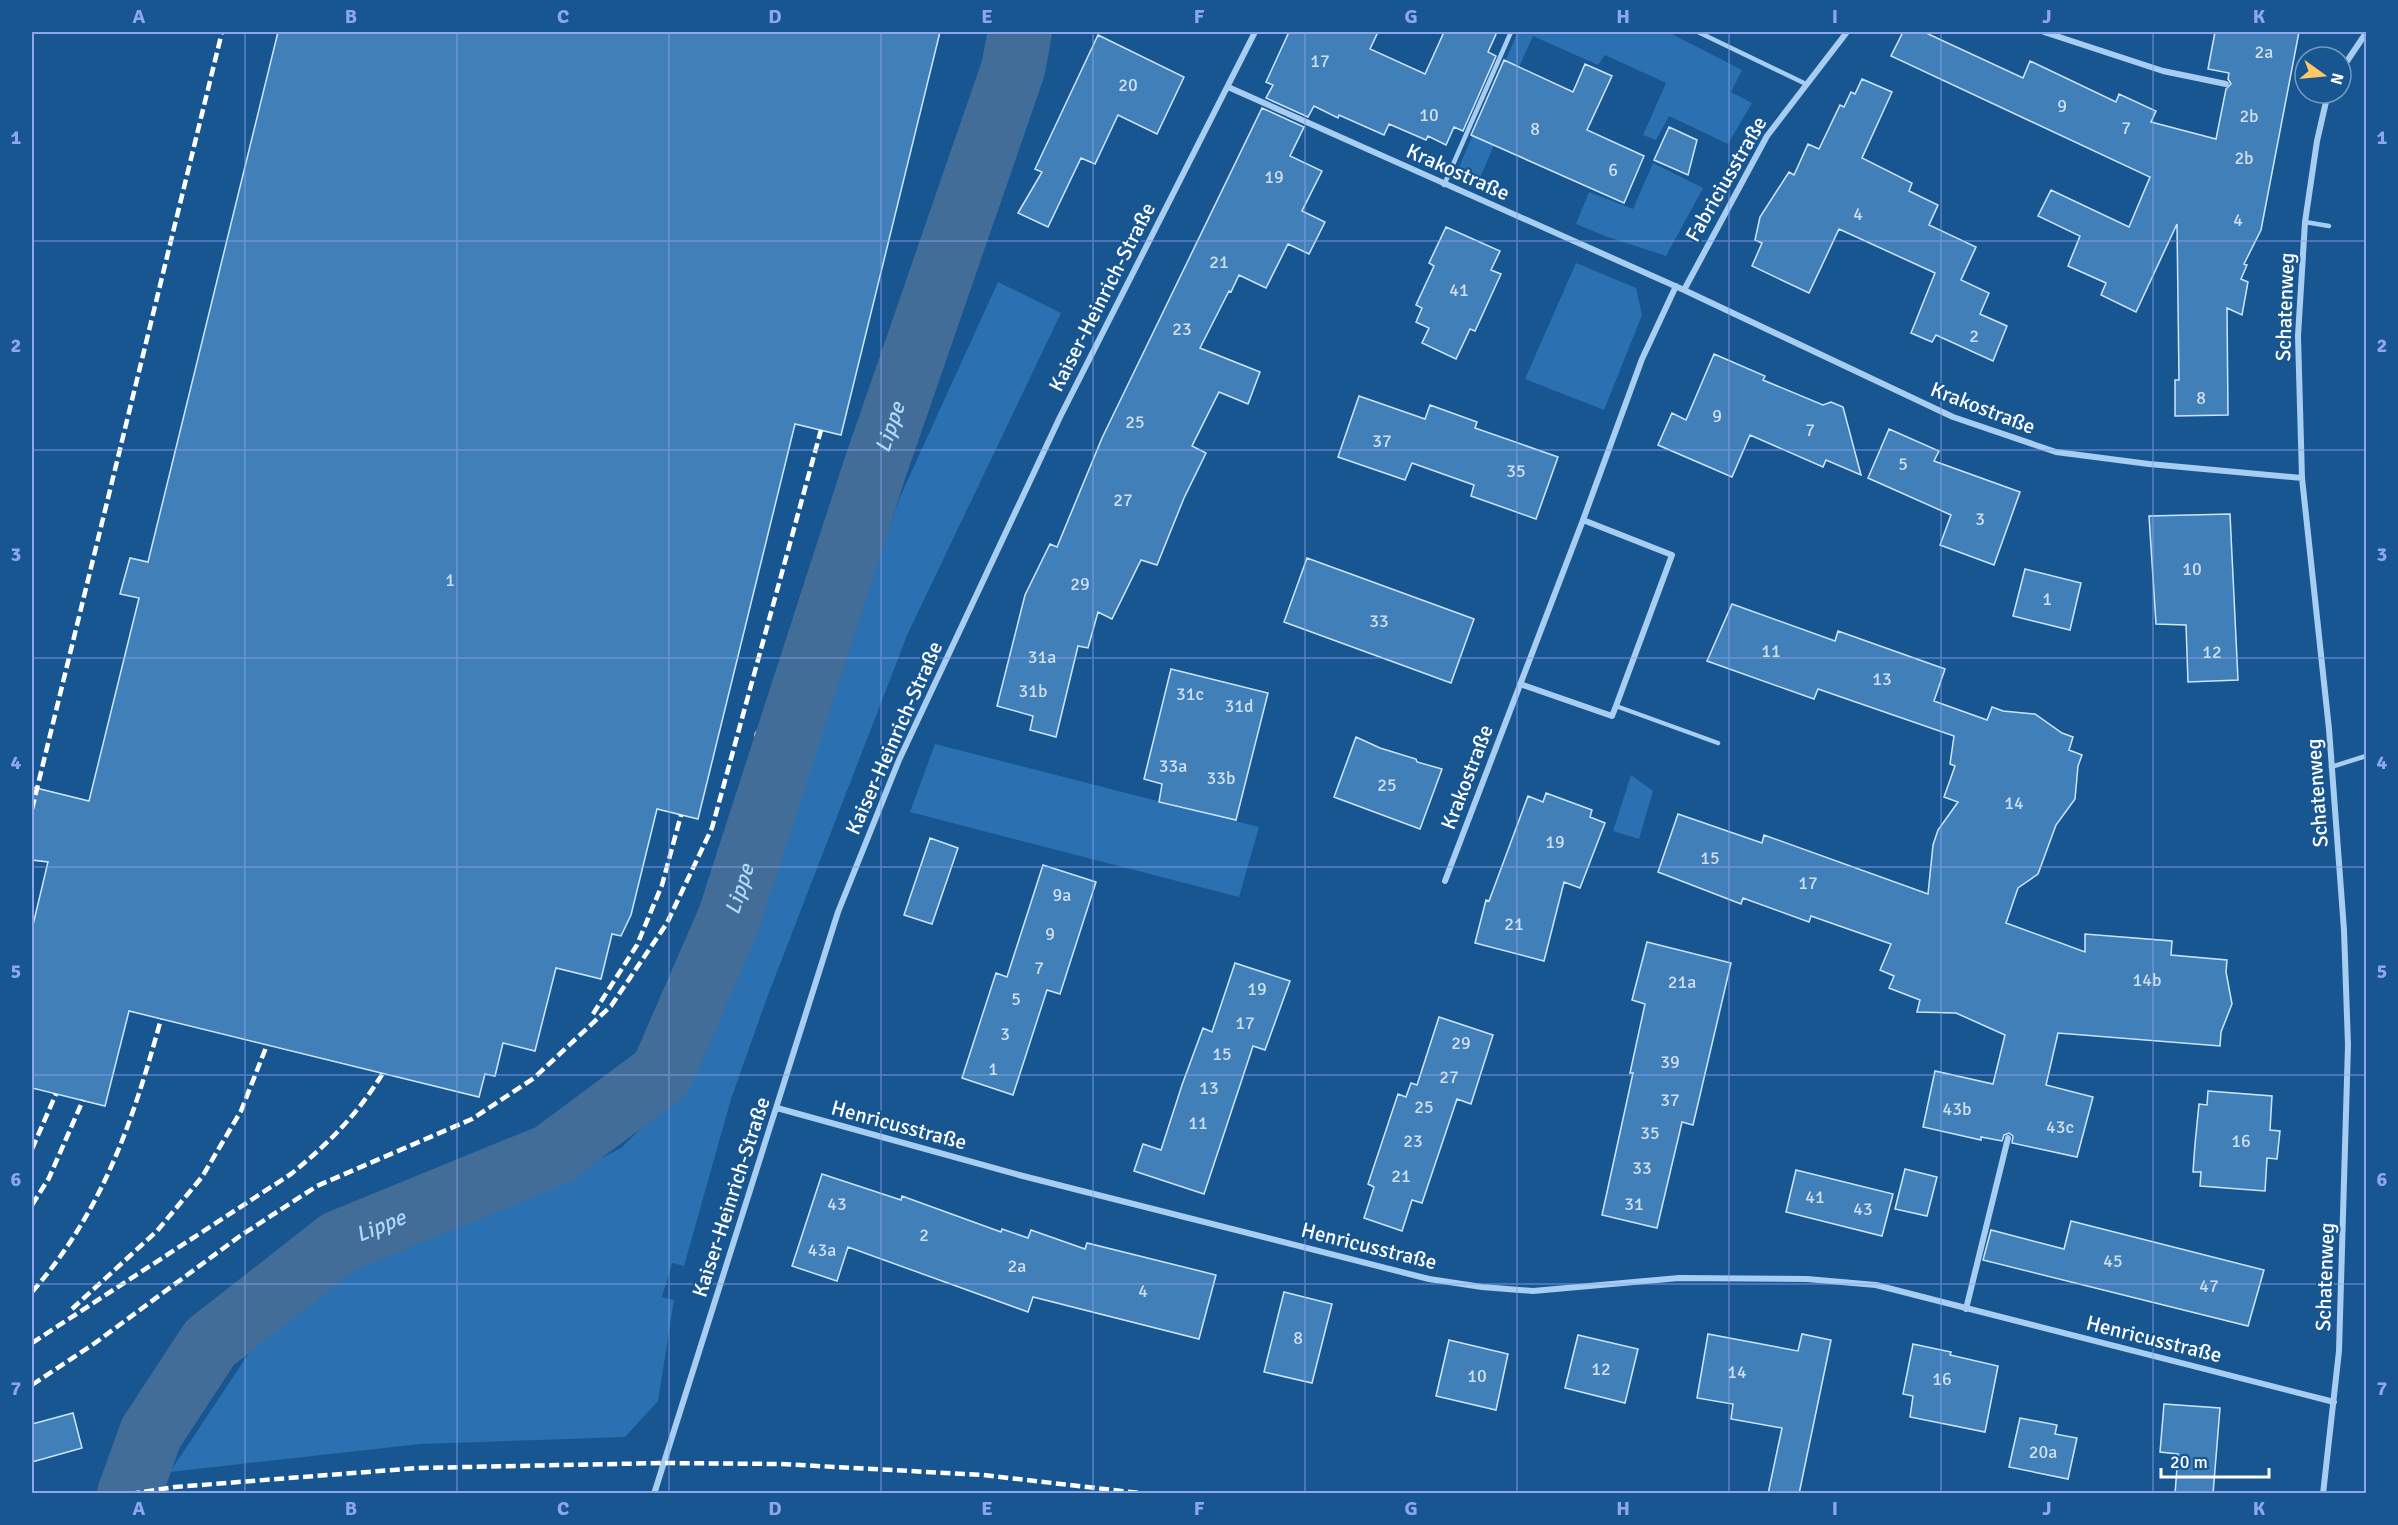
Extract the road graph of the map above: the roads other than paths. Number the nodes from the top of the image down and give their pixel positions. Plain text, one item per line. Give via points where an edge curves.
1 (1255, 32) edge
2 (1511, 32) edge
3 (1698, 32) edge
4 (1847, 32) edge
5 (2044, 32) edge
6 (2367, 33) edge
7 (2353, 53) edge
8 (1806, 84) junction
9 (2226, 84) dead end
10 (1228, 87) junction
11 (2325, 105) edge
12 (1444, 184) junction
13 (2305, 222) junction
14 (2329, 226) dead end
15 (1676, 286) junction
16 (1684, 290) junction
17 (2302, 478) junction
18 (1583, 520) junction
19 (1520, 684) junction
20 (1616, 706) junction
21 (1719, 743) dead end
22 (2367, 756) edge
23 (2331, 767) junction
24 (1445, 881) dead end
25 (777, 1108) junction
26 (2008, 1138) dead end
27 (1966, 1309) junction
28 (2334, 1402) junction
29 (654, 1494) edge
30 (2323, 1494) edge

1 - 10 street, Kaiser-Heinrich-Straße
2 - 12 lane
3 - 8 lane
4 - 8 street, Fabriciusstraße
5 - 9 street via 2163,71
6 - 7 street
8 - 16 street, Fabriciusstraße via 1767,136
10 - 12 street, Krakostraße
10 - 25 street, Kaiser-Heinrich-Straße via 1060,417 904,749 838,912
11 - 13 street, Schatenweg
12 - 15 street, Krakostraße
13 - 14 lane
13 - 17 street, Schatenweg via 2298,336
15 - 16 street, Krakostraße
15 - 18 street, Krakostraße via 1642,359
16 - 17 street, Krakostraße via 1953,417 2056,452
17 - 23 street, Schatenweg
18 - 19 street, Krakostraße
18 - 20 street via 1672,555
19 - 20 street via 1612,716
19 - 24 street, Krakostraße
20 - 21 lane
22 - 23 lane
23 - 28 street, Schatenweg via 2344,930 2348,1045
25 - 27 street, Henricusstraße via 1013,1173 1429,1279 1533,1291 1679,1278 1807,1279 1876,1285
25 - 29 street, Kaiser-Heinrich-Straße
26 - 27 street
27 - 28 street, Henricusstraße
28 - 30 street, Schatenweg

